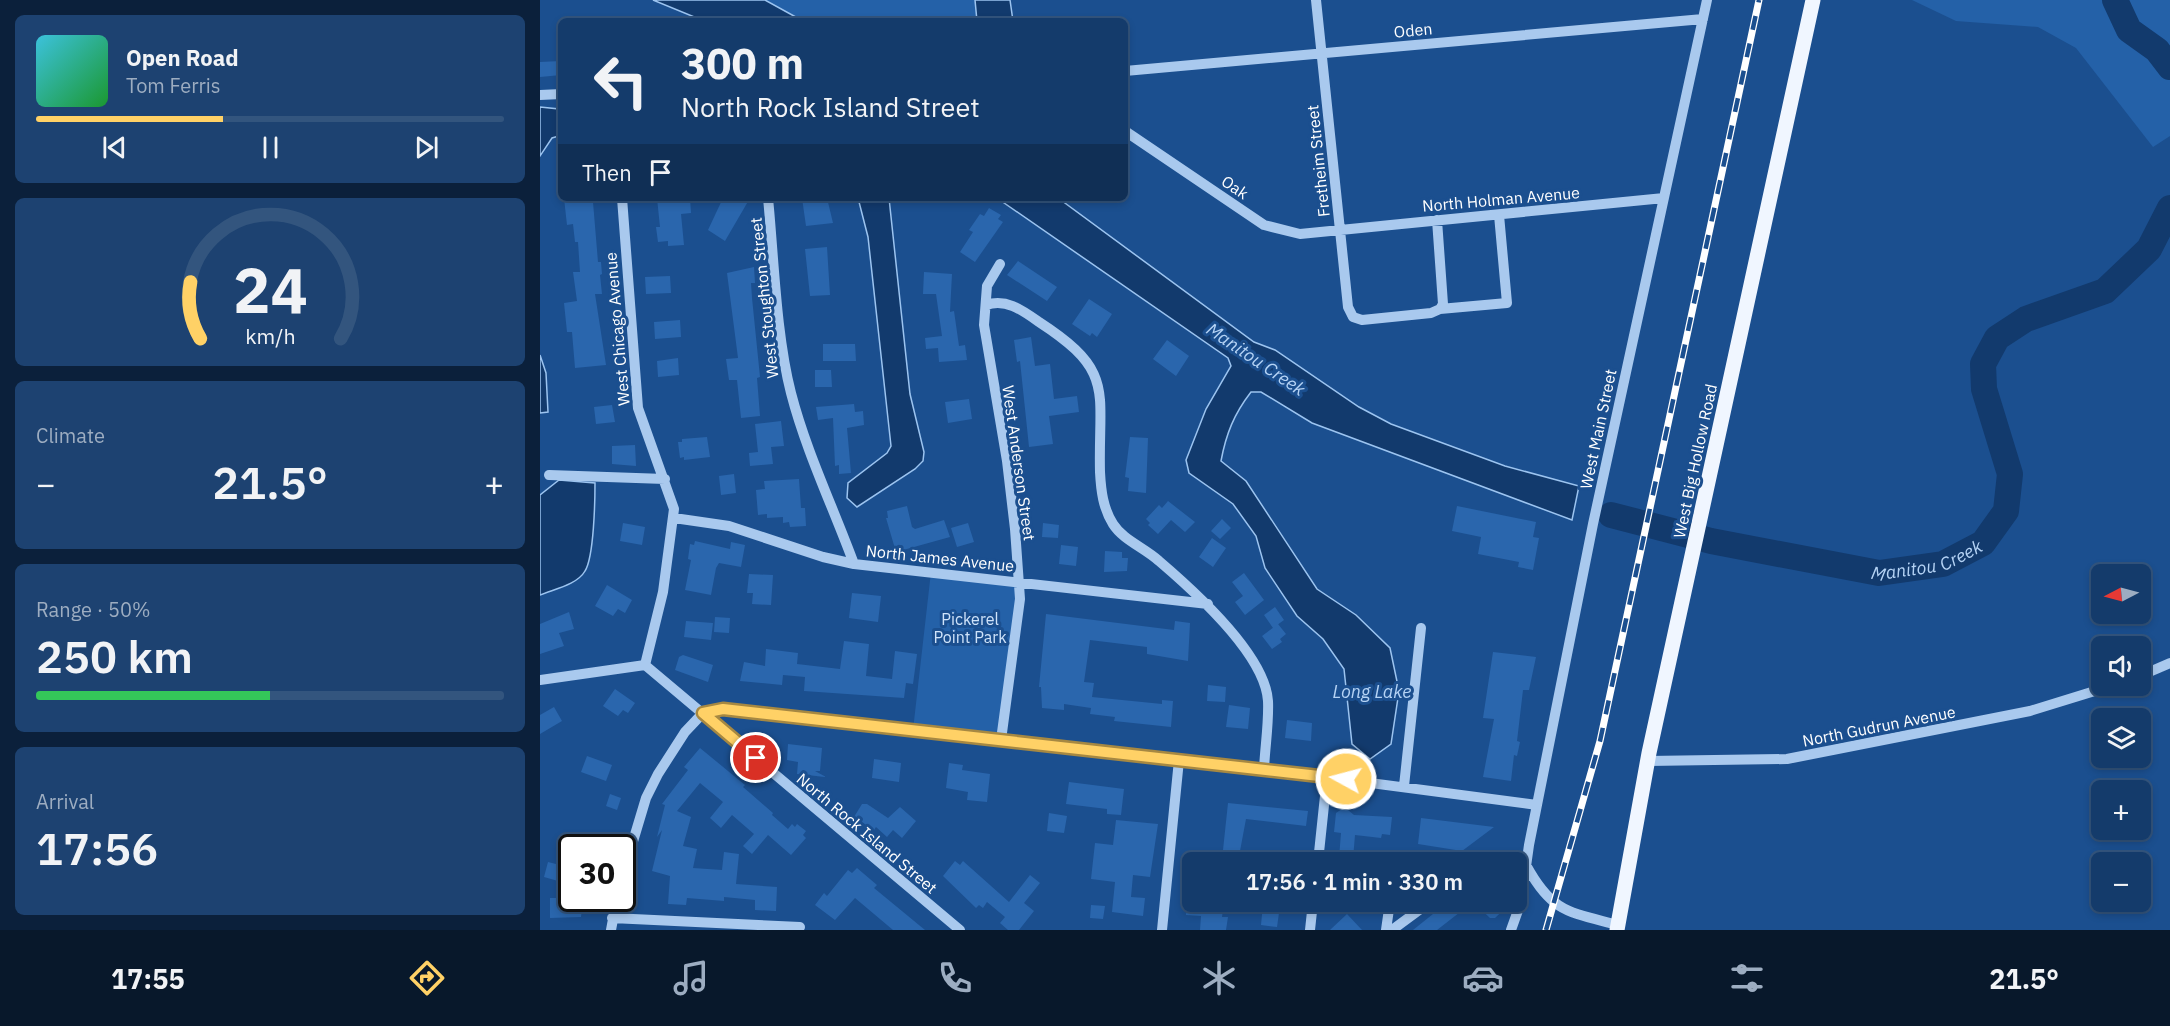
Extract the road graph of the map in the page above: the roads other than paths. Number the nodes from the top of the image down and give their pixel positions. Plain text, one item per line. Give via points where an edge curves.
1 (1316, 0) edge
2 (1707, 0) edge
3 (1813, 0) edge
4 (1703, 19) junction
5 (1322, 53) junction
6 (1128, 71) edge
7 (558, 94) edge
8 (540, 95) edge
9 (1128, 133) edge
10 (1664, 198) junction
11 (621, 201) edge
12 (768, 201) edge
13 (1499, 215) junction
14 (1437, 220) junction
15 (1340, 230) junction
16 (999, 264) dead end
17 (986, 305) junction
18 (1440, 309) junction
19 (549, 475) dead end
20 (664, 479) junction
21 (674, 518) junction
22 (854, 564) junction
23 (1018, 582) junction
24 (1208, 604) junction
25 (1421, 628) dead end
26 (2170, 663) edge
27 (645, 665) junction
28 (2151, 671) edge
29 (540, 680) edge
30 (2091, 692) edge
31 (703, 713) junction
32 (1000, 740) junction
33 (1179, 760) junction
34 (1648, 761) junction
35 (1264, 769) junction
36 (1327, 777) junction
37 (1404, 786) junction
38 (1537, 805) junction
39 (635, 834) edge
40 (1319, 852) edge
41 (1523, 852) edge
42 (1527, 872) edge
43 (613, 912) edge
44 (1312, 912) edge
45 (1389, 912) edge
46 (1416, 912) edge
47 (1517, 912) edge
48 (612, 918) junction
49 (800, 927) dead end
50 (1618, 927) edge
51 (611, 930) edge
52 (960, 930) edge
53 (1162, 930) edge
54 (1310, 930) edge
55 (1386, 930) edge
56 (1392, 930) edge
57 (1511, 930) edge

1 - 5 street, Fretheim Street
2 - 4 street, West Main Street
3 - 34 main road, West Big Hollow Road
4 - 5 street, Oden
4 - 10 street, West Main Street
5 - 6 street, Oden
5 - 15 street, Fretheim Street
7 - 8 street
9 - 15 street, Oak via 1264,225 1300,234
10 - 13 street, North Holman Avenue
10 - 38 street, West Main Street
11 - 20 street, West Chicago Avenue via 638,408
12 - 22 street, West Stoughton Street via 790,392
13 - 14 street, North Holman Avenue
13 - 18 street via 1507,303
14 - 15 street, North Holman Avenue
14 - 18 street via 1443,304
15 - 18 street, Fretheim Street via 1348,307 1353,317 1374,319
16 - 17 street, West Anderson Street via 989,280
17 - 23 street, West Anderson Street via 986,342 1006,461
17 - 24 street via 1003,302 1019,309 1065,338 1086,358 1098,379 1101,491 1106,511 1115,527
19 - 20 street
20 - 21 street, West Chicago Avenue
21 - 22 street, North James Avenue via 729,526
21 - 27 street, West Chicago Avenue via 663,592
22 - 23 street, North James Avenue
23 - 24 street, North James Avenue
23 - 32 street, West Anderson Street via 1020,599
24 - 35 street via 1253,663 1264,684 1268,701
25 - 37 street
26 - 28 street
27 - 29 street
27 - 31 street, North Rock Island Street
30 - 34 street, North Gudrun Avenue via 2030,711 1787,759
31 - 32 street via 723,709
31 - 39 street via 685,732 646,798
31 - 52 street, North Rock Island Street
32 - 33 street
33 - 35 street
33 - 53 street
34 - 50 main road, West Big Hollow Road
35 - 36 street
36 - 37 street
36 - 40 street
37 - 38 street
38 - 41 street, West Main Street
42 - 50 street via 1547,898 1565,911
43 - 48 street
44 - 54 street
45 - 55 street
46 - 56 street
47 - 57 street, West Main Street
48 - 49 street
48 - 51 street

